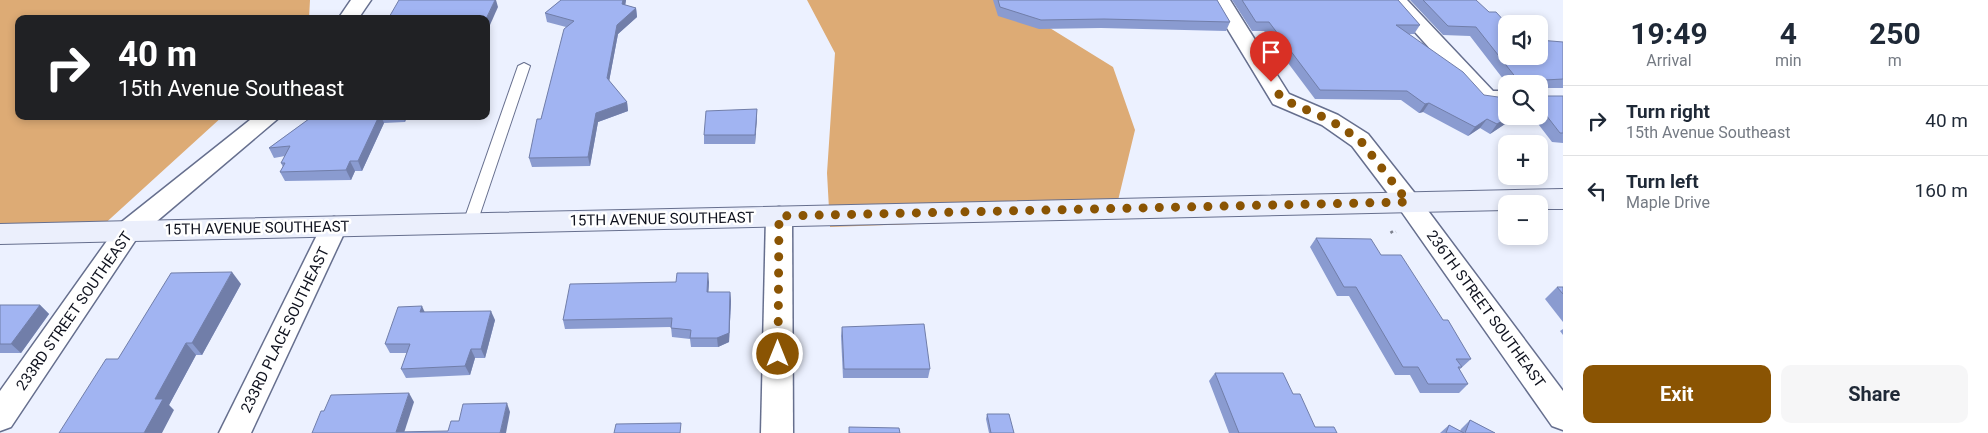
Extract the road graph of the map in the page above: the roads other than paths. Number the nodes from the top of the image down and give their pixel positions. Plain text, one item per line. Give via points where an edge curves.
1 (361, 0) edge
2 (1220, 0) edge
3 (1396, 0) edge
4 (351, 15) edge
5 (524, 66) dead end
6 (1498, 98) edge
7 (265, 120) edge
8 (1563, 199) edge
9 (1408, 202) junction
10 (779, 216) junction
11 (470, 223) junction
12 (334, 226) junction
13 (128, 231) junction
14 (0, 234) edge
15 (1563, 416) edge
16 (0, 417) edge
17 (236, 433) edge
18 (777, 433) edge

1 - 4 street
2 - 9 street via 1282,99 1330,120 1360,140
3 - 6 street via 1487,98
5 - 11 lane
7 - 13 street, 233RD STREET SOUTHEAST
8 - 9 street, 15TH AVENUE SOUTHEAST
9 - 10 street, 15TH AVENUE SOUTHEAST
9 - 15 street, 236TH STREET SOUTHEAST
10 - 11 street, 15TH AVENUE SOUTHEAST
10 - 18 street
11 - 12 street, 15TH AVENUE SOUTHEAST
12 - 13 street, 15TH AVENUE SOUTHEAST
12 - 17 street, 233RD PLACE SOUTHEAST
13 - 14 street, 15TH AVENUE SOUTHEAST
13 - 16 street, 233RD STREET SOUTHEAST

